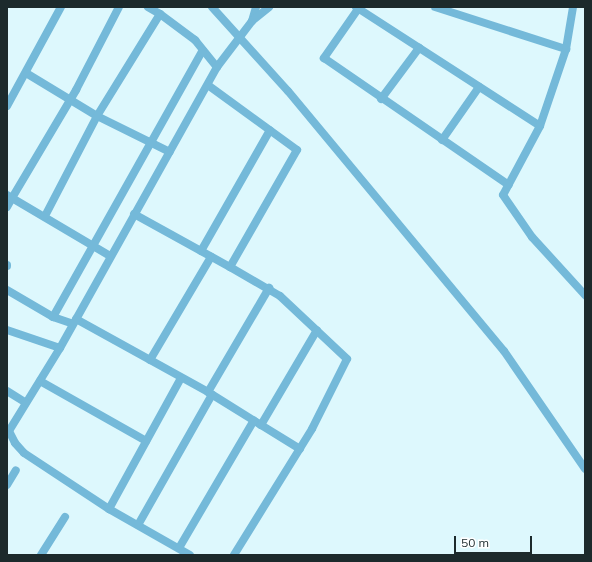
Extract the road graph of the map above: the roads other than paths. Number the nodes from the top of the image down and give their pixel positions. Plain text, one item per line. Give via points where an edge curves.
1 (61, 7) edge
2 (119, 7) edge
3 (148, 7) edge
4 (212, 7) edge
5 (256, 7) edge
6 (269, 7) edge
7 (435, 7) edge
8 (573, 7) edge
9 (357, 8) edge
10 (160, 14) junction
11 (252, 21) junction
12 (239, 36) junction
13 (419, 48) junction
14 (566, 49) junction
15 (203, 50) junction
16 (217, 67) junction
17 (26, 73) junction
18 (208, 85) junction
19 (479, 87) junction
20 (70, 99) junction
21 (381, 99) junction
22 (7, 106) edge
23 (97, 116) junction
24 (540, 126) junction
25 (270, 130) junction
26 (442, 140) junction
27 (153, 143) junction
28 (170, 152) junction
29 (509, 185) junction
30 (9, 196) edge
31 (7, 207) edge
32 (134, 214) junction
33 (44, 216) junction
34 (93, 244) junction
35 (201, 252) junction
36 (110, 256) junction
37 (211, 257) junction
38 (230, 267) junction
39 (269, 288) junction
40 (7, 290) edge
41 (585, 296) edge
42 (53, 317) junction
43 (75, 322) junction
44 (7, 330) edge
45 (317, 330) junction
46 (60, 348) junction
47 (150, 360) junction
48 (181, 378) junction
49 (40, 381) junction
50 (7, 390) edge
51 (210, 394) junction
52 (26, 403) junction
53 (254, 420) junction
54 (261, 425) junction
55 (146, 441) junction
56 (300, 449) junction
57 (585, 469) edge
58 (16, 470) dead end
59 (7, 485) edge
60 (109, 509) junction
61 (65, 517) dead end
62 (138, 525) junction
63 (179, 548) junction
64 (41, 555) edge
65 (190, 555) edge
66 (234, 555) edge

1 - 17 street
2 - 20 street
3 - 10 street
4 - 12 street
5 - 11 street
6 - 11 street
7 - 14 street
8 - 14 street
9 - 13 street
9 - 21 street via 324,58
10 - 15 street
10 - 23 street
11 - 12 street
12 - 16 street
12 - 57 street via 504,351
13 - 19 street
13 - 21 street
14 - 24 street
15 - 16 street
15 - 27 street
16 - 18 street
17 - 20 street
17 - 22 street
18 - 25 street
18 - 28 street
19 - 24 street
19 - 26 street
20 - 23 street
20 - 30 street
21 - 26 street
23 - 27 street
23 - 33 street
24 - 29 street
25 - 35 street
25 - 38 street via 297,150
26 - 29 street
27 - 28 street
27 - 34 street
28 - 32 street
29 - 41 street via 503,195 507,201 532,236
30 - 31 street
30 - 33 street
32 - 35 street
32 - 36 street
33 - 34 street
34 - 36 street
34 - 42 street
35 - 37 street
36 - 43 street
37 - 38 street
37 - 47 street
38 - 39 street
39 - 45 street
39 - 51 street
40 - 42 street
42 - 43 street
43 - 46 street
43 - 47 street
44 - 46 street
45 - 54 street
45 - 56 street via 346,359
46 - 49 street
47 - 48 street
48 - 51 street
48 - 55 street
49 - 52 street
49 - 55 street
50 - 52 street
51 - 53 street
51 - 62 street
52 - 60 street via 10,431 15,443 24,453
53 - 54 street
53 - 63 street
54 - 56 street
55 - 60 street
56 - 66 street
58 - 59 street
60 - 62 street
61 - 64 street
62 - 63 street
63 - 65 street

